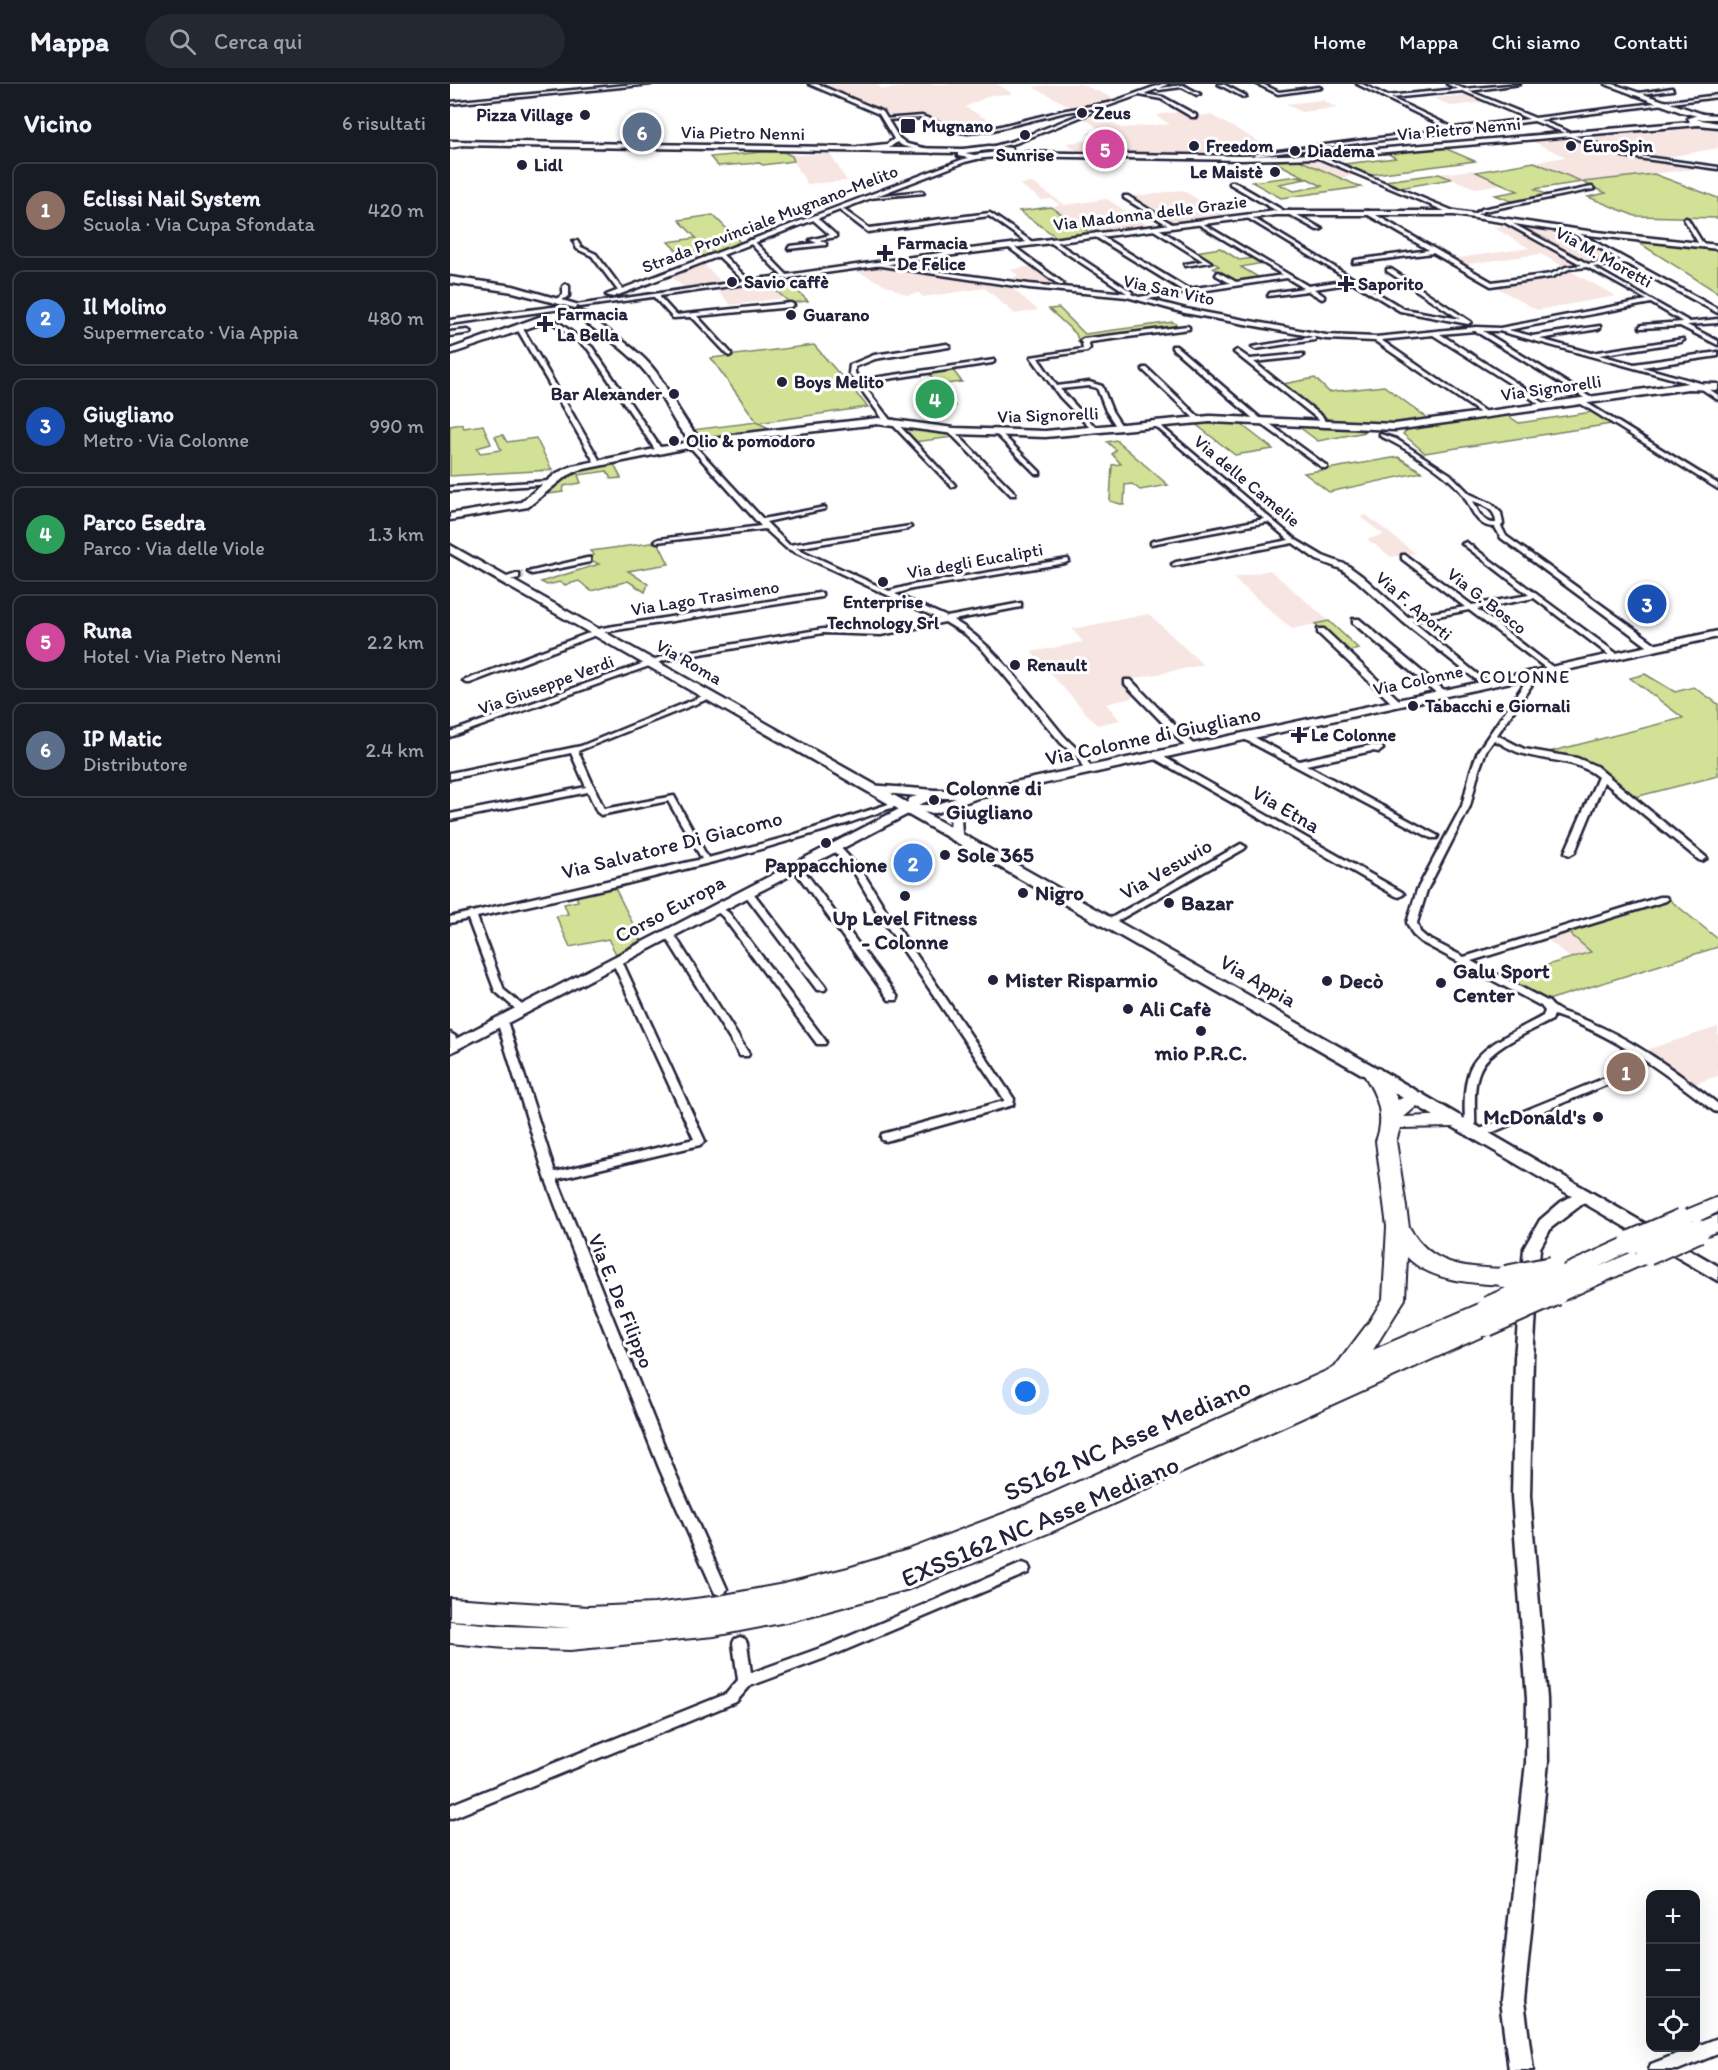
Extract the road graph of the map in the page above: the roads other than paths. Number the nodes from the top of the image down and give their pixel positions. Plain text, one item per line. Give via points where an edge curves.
1 (650, 84) edge
2 (810, 84) edge
3 (1000, 84) edge
4 (1018, 84) edge
5 (1166, 84) edge
6 (1220, 84) edge
7 (1260, 84) edge
8 (1310, 84) edge
9 (1359, 84) edge
10 (1449, 84) edge
11 (1518, 84) edge
12 (1608, 84) edge
13 (1672, 89) dead end
14 (1150, 90) junction
15 (1465, 90) junction
16 (1138, 94) junction
17 (1198, 94) dead end
18 (1635, 94) junction
19 (1244, 96) dead end
20 (1718, 96) edge
21 (1389, 97) dead end
22 (450, 103) edge
23 (1111, 104) junction
24 (1662, 104) junction
25 (1683, 111) junction
26 (1194, 116) dead end
27 (1706, 116) junction
28 (883, 117) junction
29 (1718, 117) edge
30 (1691, 118) junction
31 (1533, 119) junction
32 (1698, 123) junction
33 (1718, 125) edge
34 (1452, 129) junction
35 (1567, 133) junction
36 (897, 139) junction
37 (625, 140) dead end
38 (452, 144) edge
39 (504, 144) junction
40 (584, 144) dead end
41 (634, 146) junction
42 (1010, 148) junction
43 (850, 149) junction
44 (933, 151) junction
45 (1256, 155) junction
46 (963, 156) junction
47 (1318, 156) junction
48 (1718, 168) edge
49 (1232, 183) dead end
50 (1592, 188) dead end
51 (922, 192) dead end
52 (869, 197) junction
53 (1126, 197) dead end
54 (840, 208) junction
55 (1367, 212) junction
56 (1286, 213) junction
57 (1454, 213) junction
58 (1474, 215) junction
59 (1248, 216) junction
60 (814, 218) junction
61 (1686, 219) dead end
62 (1504, 220) junction
63 (1200, 223) junction
64 (1173, 226) junction
65 (1154, 228) junction
66 (1319, 229) dead end
67 (1571, 231) junction
68 (1096, 235) junction
69 (1050, 240) junction
70 (751, 241) junction
71 (575, 242) dead end
72 (1031, 243) junction
73 (1010, 246) junction
74 (1703, 246) junction
75 (790, 248) dead end
76 (1718, 248) edge
77 (1434, 251) junction
78 (719, 254) junction
79 (1626, 261) junction
80 (1355, 262) dead end
81 (878, 265) junction
82 (1187, 265) dead end
83 (1587, 266) junction
84 (1389, 270) dead end
85 (1218, 274) dead end
86 (1289, 276) junction
87 (787, 278) junction
88 (450, 280) edge
89 (1355, 281) junction
90 (749, 283) junction
91 (1061, 284) dead end
92 (1235, 284) junction
93 (566, 286) dead end
94 (1310, 288) junction
95 (621, 291) junction
96 (1187, 291) junction
97 (654, 295) junction
98 (1134, 296) junction
99 (1270, 296) dead end
100 (1322, 297) dead end
101 (1141, 298) junction
102 (1652, 301) junction
103 (791, 304) dead end
104 (569, 310) junction
105 (1718, 311) edge
106 (690, 315) junction
107 (1718, 321) edge
108 (450, 322) edge
109 (1688, 323) junction
110 (1680, 324) junction
111 (1469, 326) junction
112 (519, 327) junction
113 (1598, 327) dead end
114 (1642, 327) dead end
115 (1187, 328) dead end
116 (1499, 329) junction
117 (468, 332) dead end
118 (1434, 333) junction
119 (450, 334) edge
120 (1326, 337) junction
121 (1531, 338) junction
122 (1376, 339) junction
123 (1680, 340) dead end
124 (1718, 343) edge
125 (947, 346) dead end
126 (1174, 347) dead end
127 (1255, 347) dead end
128 (450, 352) edge
129 (1237, 352) dead end
130 (729, 354) dead end
131 (1718, 354) edge
132 (1301, 355) dead end
133 (1588, 355) junction
134 (992, 361) dead end
135 (1250, 361) junction
136 (1631, 366) junction
137 (1145, 369) dead end
138 (858, 382) junction
139 (1702, 385) junction
140 (1718, 387) edge
141 (1056, 388) junction
142 (1718, 398) edge
143 (1590, 400) junction
144 (1580, 401) junction
145 (1544, 406) junction
146 (1485, 414) junction
147 (1199, 420) junction
148 (1260, 420) junction
149 (889, 421) junction
150 (1156, 424) junction
151 (1324, 424) junction
152 (1120, 428) junction
153 (950, 430) junction
154 (1096, 431) junction
155 (998, 433) junction
156 (1390, 433) junction
157 (691, 442) junction
158 (658, 450) junction
159 (598, 463) junction
160 (1324, 467) dead end
161 (1038, 473) dead end
162 (551, 483) junction
163 (952, 485) dead end
164 (450, 489) edge
165 (1717, 489) edge
166 (1013, 494) dead end
167 (1468, 496) junction
168 (823, 508) dead end
169 (450, 517) edge
170 (1270, 520) junction
171 (764, 524) junction
172 (1497, 526) junction
173 (908, 527) dead end
174 (1294, 540) junction
175 (659, 541) dead end
176 (1153, 543) dead end
177 (1466, 544) dead end
178 (788, 547) junction
179 (450, 548) edge
180 (1405, 557) dead end
181 (1320, 558) joint
182 (587, 560) dead end
183 (1065, 561) dead end
184 (1176, 564) dead end
185 (532, 572) tunnel mouth
186 (889, 593) junction
187 (819, 595) dead end
188 (1535, 596) junction
189 (1018, 605) dead end
190 (1472, 608) junction
191 (947, 620) junction
192 (1406, 620) junction
193 (1356, 621) dead end
194 (1321, 631) dead end
195 (597, 632) junction
196 (1718, 634) edge
197 (1704, 637) junction
198 (1718, 646) edge
199 (1654, 647) junction
200 (1616, 656) junction
201 (651, 662) junction
202 (1551, 670) junction
203 (1536, 673) junction
204 (466, 681) dead end
205 (1128, 682) dead end
206 (1484, 684) junction
207 (1443, 693) junction
208 (710, 695) junction
209 (1397, 703) junction
210 (1336, 716) joint
211 (450, 735) edge
212 (1245, 736) junction
213 (1492, 736) junction
214 (1191, 747) junction
215 (1379, 749) dead end
216 (574, 751) junction
217 (1155, 755) junction
218 (1298, 764) junction
219 (1088, 770) junction
220 (1603, 775) junction
221 (450, 776) edge
222 (873, 788) junction
223 (591, 789) junction
224 (934, 794) junction
225 (978, 794) junction
226 (958, 803) junction
227 (906, 806) junction
228 (450, 817) edge
229 (956, 834) junction
230 (1434, 836) dead end
231 (835, 847) junction
232 (1241, 847) dead end
233 (1570, 852) dead end
234 (704, 857) dead end
235 (1702, 858) dead end
236 (796, 867) junction
237 (748, 892) junction
238 (1399, 894) dead end
239 (1663, 899) dead end
240 (718, 908) junction
241 (471, 914) junction
242 (450, 920) edge
243 (1109, 922) junction
244 (669, 934) junction
245 (617, 961) junction
246 (1461, 961) junction
247 (822, 988) dead end
248 (893, 998) dead end
249 (523, 1010) junction
250 (1550, 1011) junction
251 (502, 1021) junction
252 (821, 1042) dead end
253 (451, 1043) edge
254 (744, 1054) dead end
255 (1631, 1071) dead end
256 (1373, 1073) junction
257 (1420, 1101) junction
258 (1718, 1109) edge
259 (1396, 1124) junction
260 (1467, 1128) junction
261 (886, 1137) dead end
262 (551, 1177) junction
263 (1583, 1195) junction
264 (1718, 1204) edge
265 (1718, 1222) edge
266 (1690, 1225) junction
267 (1398, 1227) junction
268 (1639, 1248) junction
269 (1718, 1274) edge
270 (1553, 1280) junction
271 (1487, 1317) junction
272 (1343, 1374) junction
273 (1023, 1569) dead end
274 (720, 1589) dead end
275 (450, 1608) edge
276 (569, 1629) junction
277 (450, 1632) edge
278 (740, 1643) tunnel mouth
279 (745, 1682) junction
280 (450, 1812) edge
281 (1718, 2046) edge
282 (1668, 2068) edge
283 (1521, 2070) edge

1 - 22 street
2 - 28 street
3 - 4 street
5 - 14 street
6 - 19 street
7 - 8 street via 1278,93 1319,88
9 - 34 street
10 - 15 street
11 - 15 street
12 - 18 street
13 - 18 street
14 - 16 street
14 - 17 street via 1182,86
15 - 21 street
15 - 31 street
16 - 23 street
16 - 26 street via 1162,98
18 - 24 street
20 - 24 street
23 - 28 street via 971,132 922,117
23 - 42 street
24 - 25 street
24 - 31 street
25 - 27 street
25 - 30 street
27 - 29 main road, Via Pietro Nenni
27 - 30 main road, Via Pietro Nenni
28 - 36 street
30 - 32 main road
30 - 35 main road, Via Pietro Nenni
31 - 34 street
31 - 35 street
32 - 33 main road
32 - 35 main road, Via Pietro Nenni
34 - 45 street
35 - 45 main road, Via Pietro Nenni via 1336,153
35 - 47 main road, Via Pietro Nenni
35 - 48 street via 1623,155
36 - 43 street via 885,147
36 - 44 street via 913,148
37 - 41 main road via 610,143
38 - 39 main road, Via Pietro Nenni
38 - 46 main road, Via Pietro Nenni
39 - 40 main road
39 - 41 main road, Via Pietro Nenni
41 - 43 main road, Via Pietro Nenni
42 - 45 main road, Via Pietro Nenni via 1034,152
42 - 46 main road via 989,148
42 - 46 main road via 984,156
42 - 47 main road, Via Pietro Nenni via 1242,158
43 - 44 main road, Via Pietro Nenni
44 - 46 main road, Via Pietro Nenni
46 - 52 street, Strada Provinciale Mugnano-Melito
47 - 57 street
49 - 56 street
50 - 58 street via 1482,210
51 - 52 street
52 - 54 street, Strada Provinciale Mugnano-Melito
53 - 64 street
54 - 60 street, Strada Provinciale Mugnano-Melito
54 - 72 street via 868,230 991,214
55 - 56 street, Via Madonna delle Grazie
55 - 57 street, Via Madonna delle Grazie
55 - 77 street
56 - 59 street, Via Madonna delle Grazie
56 - 66 street
57 - 58 street, Via Madonna delle Grazie
58 - 62 street, Via Madonna delle Grazie
59 - 63 street, Via Madonna delle Grazie
59 - 89 street
60 - 70 street, Strada Provinciale Mugnano-Melito
60 - 75 street via 834,236 813,240 824,244
61 - 74 street
62 - 67 street, Via Madonna delle Grazie
62 - 83 street, Via M. Moretti
63 - 64 street, Via Madonna delle Grazie
63 - 86 street
64 - 65 street, Via Madonna delle Grazie
65 - 68 street, Via Madonna delle Grazie
65 - 82 street via 1208,262
67 - 74 street, Via Madonna delle Grazie
67 - 79 street
68 - 69 street, Via Madonna delle Grazie
68 - 96 street
69 - 72 street, Via Madonna delle Grazie
69 - 98 street
70 - 78 street, Strada Provinciale Mugnano-Melito
70 - 87 street
71 - 95 street via 594,255
72 - 73 street, Via Madonna delle Grazie
73 - 81 street, Via Madonna delle Grazie
73 - 91 street
74 - 76 street, Via Madonna delle Grazie
77 - 80 street
77 - 83 street via 1491,284
78 - 90 street
78 - 95 street, Strada Provinciale Mugnano-Melito
79 - 83 street
79 - 105 street
81 - 87 street, Via Madonna delle Grazie
81 - 98 street, Via San Vito
83 - 102 street, Via M. Moretti
84 - 111 street
85 - 92 street
86 - 92 street
86 - 94 street
87 - 90 street, Via Madonna delle Grazie
88 - 104 main road via 513,289
89 - 94 street
89 - 111 street via 1402,310
90 - 97 street, Via Madonna delle Grazie
92 - 96 street
93 - 104 street
94 - 99 street
94 - 100 street
95 - 104 street, Strada Provinciale Mugnano-Melito
96 - 101 street
97 - 104 street, Via Madonna delle Grazie
97 - 106 street via 674,317
98 - 101 street, Via San Vito
101 - 120 street, Via San Vito
102 - 109 street, Via M. Moretti
102 - 116 street
103 - 106 street
104 - 108 street
104 - 112 street
104 - 157 main road via 633,353 650,371
104 - 158 street
106 - 130 street
107 - 109 street
109 - 110 street
110 - 114 street
110 - 124 street
111 - 116 street, Via San Vito
111 - 118 street, Via San Vito
111 - 143 street
112 - 128 street
112 - 159 street
113 - 121 street
115 - 141 street via 1089,340 1085,350 1048,354 1037,360
116 - 121 street, Via San Vito
117 - 119 street
118 - 122 street, Via San Vito
118 - 145 street
120 - 122 street, Via San Vito
120 - 127 street
121 - 133 street, Via San Vito
122 - 146 street
123 - 133 street
125 - 138 street via 857,362 851,370
126 - 148 street
129 - 135 street
131 - 136 street
132 - 135 street
133 - 136 street, Via San Vito
134 - 138 street
135 - 151 street
136 - 139 street, Via San Vito
137 - 147 street
138 - 149 street
139 - 140 street, Via Signorelli
139 - 142 street
139 - 143 street, Via Signorelli
141 - 152 street via 1089,384 1100,387
141 - 154 street
143 - 144 street, Via Signorelli
144 - 145 street, Via Signorelli
144 - 165 street
145 - 146 street, Via Signorelli
146 - 156 street, Via Signorelli via 1405,426
147 - 148 street, Via Signorelli
147 - 150 street, Via Signorelli
148 - 151 street, Via Signorelli
148 - 160 street
149 - 153 street, Via Signorelli
149 - 157 street, Via Signorelli
149 - 163 street
150 - 152 street, Via Signorelli
150 - 170 street, Via delle Camelie
151 - 156 street, Via Signorelli
152 - 154 street, Via Signorelli
153 - 155 street, Via Signorelli
153 - 166 street
154 - 155 street, Via Signorelli
155 - 161 street
156 - 167 street
157 - 158 main road
157 - 171 street
158 - 159 main road
159 - 162 main road via 567,472
162 - 164 street
162 - 169 main road via 519,507
167 - 172 street via 1482,522
167 - 172 street via 1498,513 1501,523
168 - 171 street
170 - 174 street, Via delle Camelie
170 - 176 street
171 - 175 street
171 - 178 street
172 - 199 street via 1503,537
173 - 178 street
174 - 181 street, Via delle Camelie
174 - 184 street
177 - 188 street
178 - 186 street
179 - 195 main road, Via Roma via 510,578
180 - 190 street, Via G. Bosco
181 - 192 street, Via F. Aporti via 1344,567
182 - 185 street
183 - 186 street, Via degli Eucalipti
186 - 191 street
187 - 195 street, Via Lago Trasimeno
188 - 190 street
188 - 200 street
189 - 191 street, Via Giuseppe Verdi
190 - 192 street
190 - 202 street, Via G. Bosco
191 - 201 street, Via Giuseppe Verdi via 874,634 823,631
191 - 219 street via 986,648 1064,741 1076,761
192 - 206 street, Via F. Aporti
193 - 207 street
194 - 209 street
195 - 201 main road, Via Roma
195 - 204 street, Via Lago Trasimeno
196 - 197 street, Via Colonne
197 - 198 street
197 - 199 street, Via Colonne
199 - 200 street, Via Colonne
200 - 202 street, Via Colonne
201 - 208 main road, Via Roma
201 - 211 street, Via Giuseppe Verdi
202 - 203 street, Via Colonne
203 - 206 street, Via Colonne
203 - 213 street
205 - 214 street
206 - 207 street, Via Colonne
207 - 209 street, Via Colonne
208 - 216 street
208 - 222 main road, Via Roma
209 - 210 street, Via Colonne
210 - 212 street, Via Colonne di Giugliano
212 - 214 street, Via Colonne di Giugliano
212 - 218 street
213 - 220 street via 1522,751 1585,764
213 - 246 street via 1482,751 1466,806 1422,890 1412,923 1420,937
214 - 217 street, Via Colonne di Giugliano
215 - 218 street
216 - 221 street
216 - 223 street
217 - 219 street, Via Colonne di Giugliano
217 - 238 street, Via Etna
218 - 230 street
219 - 225 street, Via Colonne di Giugliano
220 - 233 street
220 - 235 street
222 - 224 street, Via Colonne di Giugliano
222 - 227 main road, Via Roma
223 - 228 street
223 - 234 street via 601,812 671,798
224 - 225 street, Via Colonne di Giugliano
224 - 227 street
225 - 226 street, Via Colonne di Giugliano
226 - 227 street, Via Colonne di Giugliano via 936,810
226 - 229 street
227 - 229 main road, Via Appia
227 - 231 street, Corso Europa
227 - 241 street, Via Salvatore Di Giacomo via 695,864
229 - 243 main road, Via Appia
231 - 236 street, Corso Europa
231 - 261 street via 859,873 1009,1099
232 - 243 street, Via Vesuvio
236 - 237 street, Corso Europa
236 - 248 street
237 - 240 street, Corso Europa
237 - 247 street
239 - 246 street
240 - 244 street, Corso Europa
240 - 252 street
241 - 242 street, Via Salvatore Di Giacomo
241 - 249 street via 500,991
243 - 256 main road, Via Appia
244 - 245 street, Corso Europa
244 - 254 street
245 - 249 street, Corso Europa
245 - 262 street via 700,1141
246 - 250 street via 1545,1004
249 - 251 street, Corso Europa
250 - 258 street via 1604,1030
250 - 260 street via 1548,1018 1488,1053 1477,1066
251 - 253 street, Corso Europa
251 - 262 street, Via E. De Filippo
255 - 260 street
256 - 257 main road, Via Appia
256 - 259 highway via 1391,1103
257 - 259 highway via 1416,1115
257 - 260 main road, Via Appia
259 - 260 highway
259 - 267 highway via 1386,1141
260 - 263 main road, Via Appia
262 - 274 street, Via E. De Filippo via 667,1470
263 - 269 main road, Via Appia
263 - 283 street via 1537,1232 1532,1248 1527,1314 1521,1496 1537,1699 1537,1762 1512,2001
264 - 266 highway
265 - 266 highway, SS162 NC Asse Mediano
266 - 268 highway, SS162 NC Asse Mediano, bridge
267 - 270 highway, bridge via 1410,1248 1447,1271
267 - 272 highway via 1394,1299
268 - 270 highway, SS162 NC Asse Mediano
268 - 270 highway, SS162 NC Asse Mediano via 1607,1253
270 - 271 highway, SS162 NC Asse Mediano, bridge
271 - 272 highway, SS162 NC Asse Mediano
271 - 276 highway, EXSS162 NC Asse Mediano via 1042,1525 909,1578 791,1610 714,1625
272 - 276 highway, SS162 NC Asse Mediano via 1035,1512 901,1563 782,1597
273 - 279 street
275 - 276 highway
276 - 277 highway via 505,1637
278 - 279 street
279 - 280 street via 731,1698
281 - 282 street

